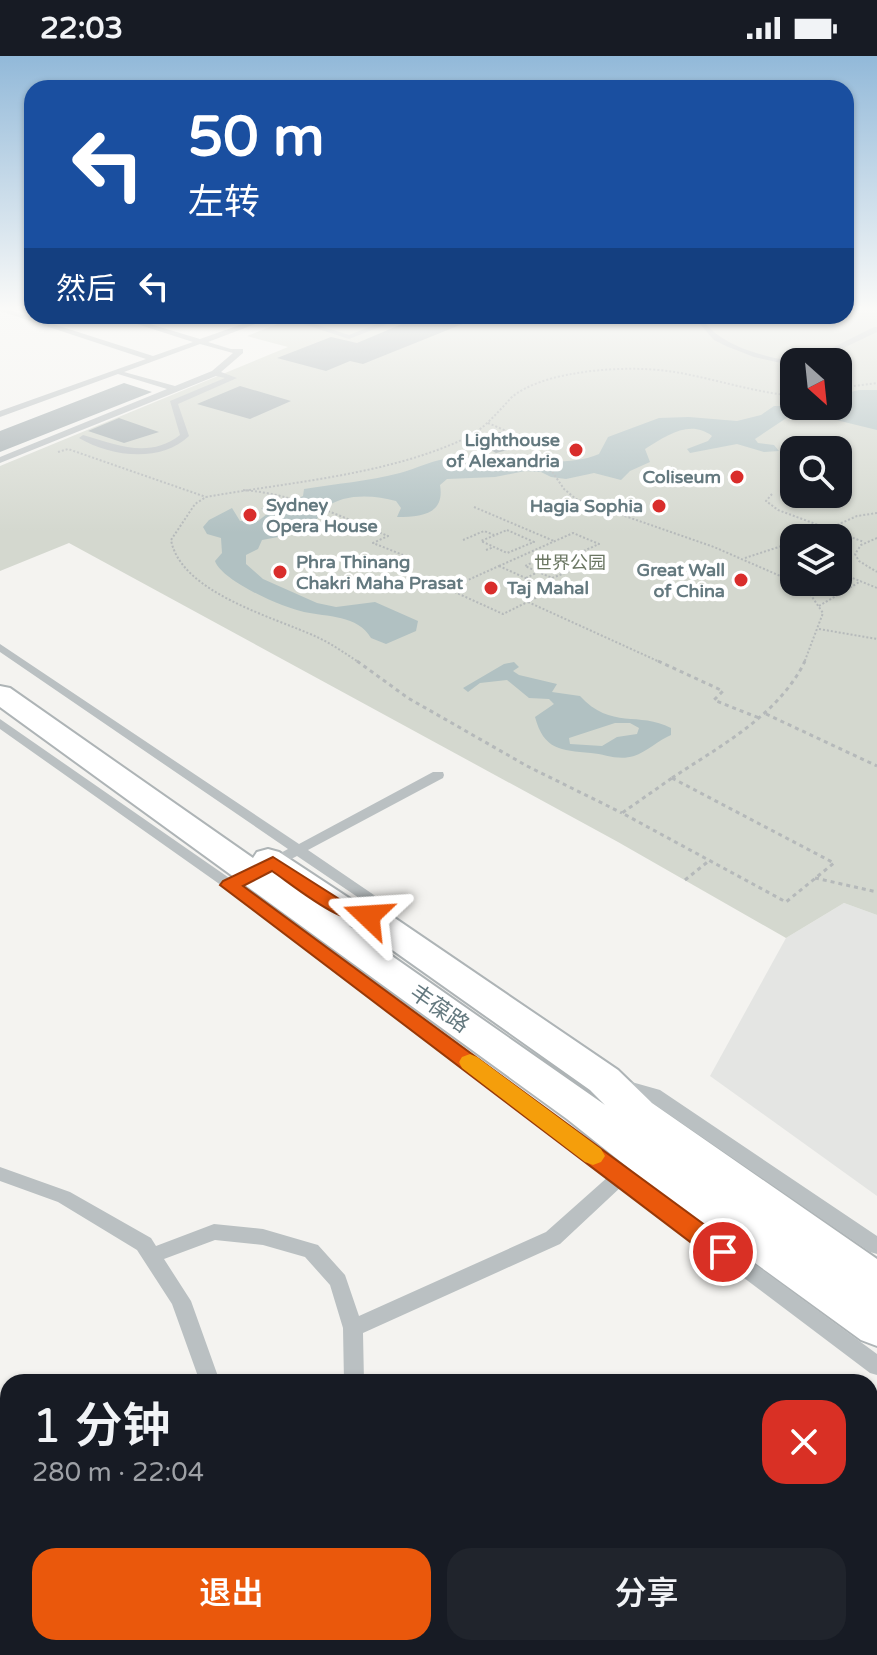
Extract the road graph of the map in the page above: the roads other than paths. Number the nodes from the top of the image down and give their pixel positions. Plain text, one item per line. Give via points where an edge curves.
1 (81, 384) edge
2 (97, 384) edge
3 (156, 384) edge
4 (188, 384) edge
5 (220, 384) edge
6 (175, 389) junction
7 (0, 414) edge
8 (0, 421) edge
9 (83, 438) dead end
10 (0, 460) edge
11 (0, 647) edge
12 (0, 670) edge
13 (0, 694) edge
14 (0, 723) edge
15 (438, 775) dead end
16 (263, 868) junction
17 (604, 1080) junction
18 (0, 1174) edge
19 (621, 1176) junction
20 (877, 1246) edge
21 (151, 1256) junction
22 (877, 1283) edge
23 (877, 1326) edge
24 (353, 1328) junction
25 (877, 1366) edge
26 (207, 1374) edge
27 (354, 1374) edge

1 - 7 street
2 - 8 street
3 - 6 street
4 - 6 street
5 - 9 street via 173,403 185,436 177,443 140,453
6 - 10 street
11 - 16 street
12 - 16 main road, 丰葆路
13 - 16 main road, 丰葆路
14 - 16 street
15 - 16 street
16 - 17 main road, 丰葆路 via 350,915 368,916
16 - 19 street
16 - 23 main road, 丰葆路 via 690,1193
17 - 20 street via 654,1095
17 - 22 main road, 丰葆路 via 638,1114
18 - 21 street via 64,1197 144,1244
19 - 24 street via 553,1238
19 - 25 street
21 - 24 street via 214,1232 263,1237 311,1251 338,1281
21 - 26 street via 181,1301
24 - 27 street

